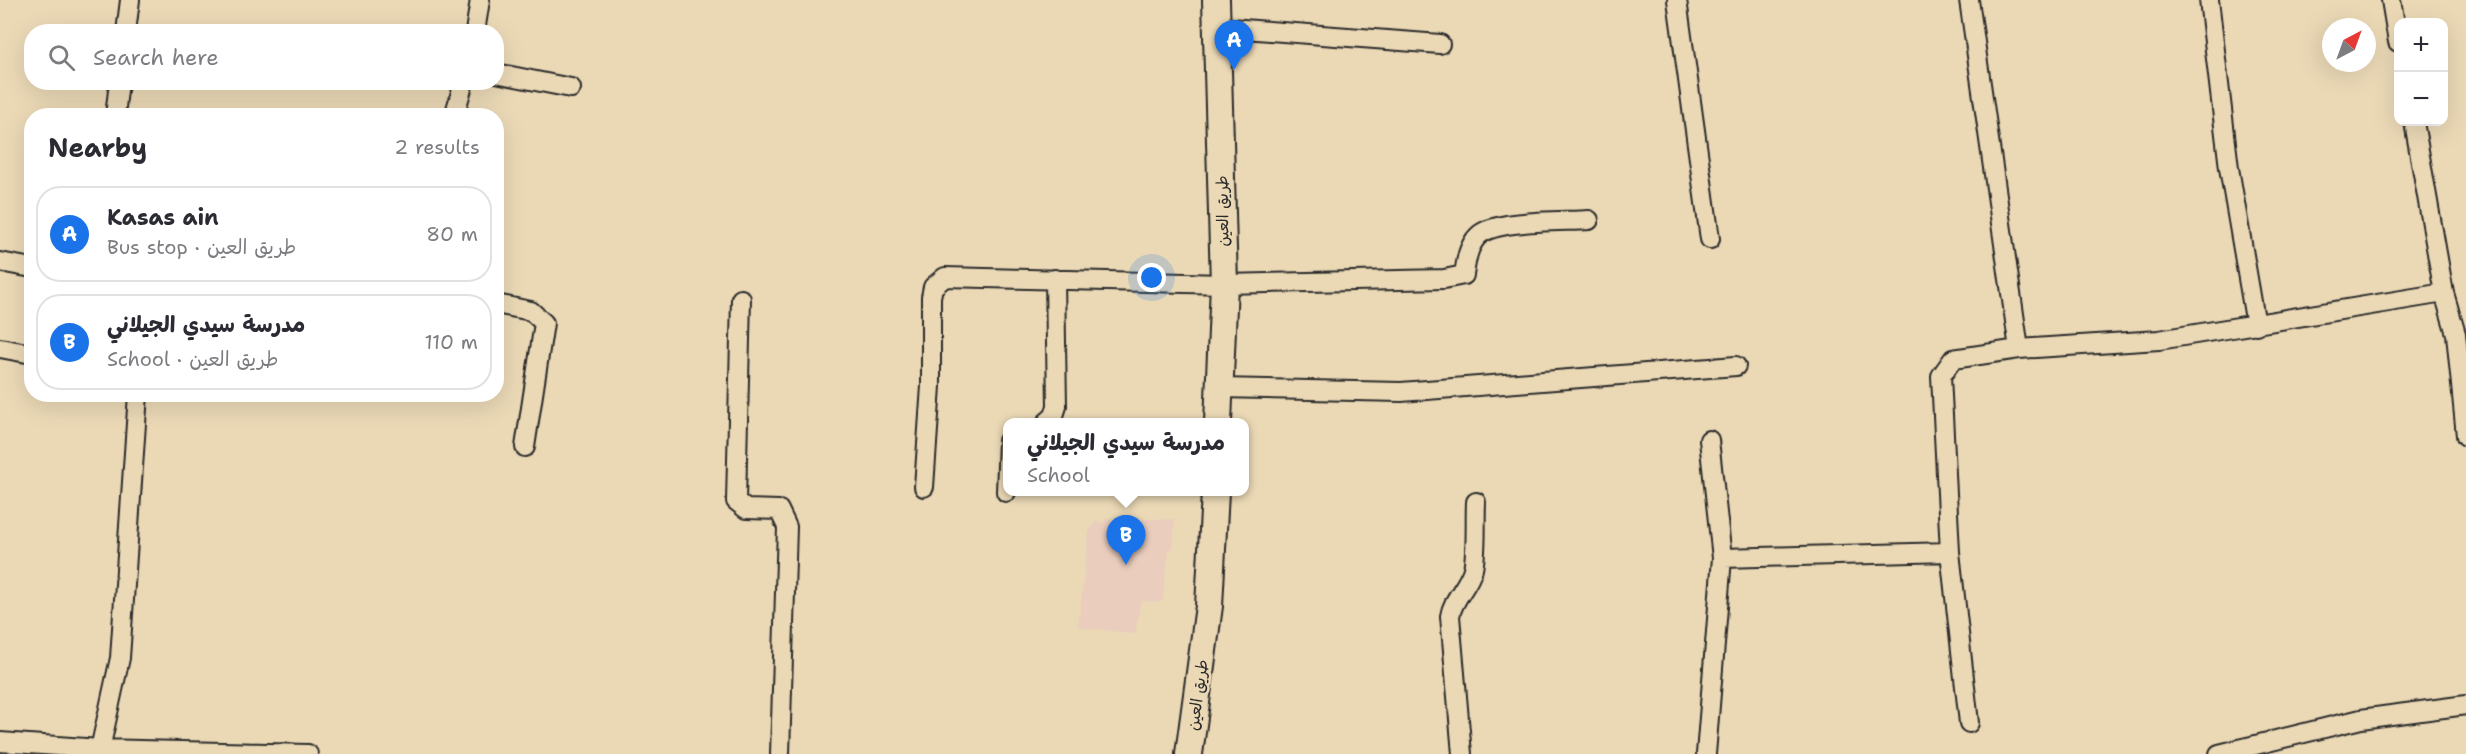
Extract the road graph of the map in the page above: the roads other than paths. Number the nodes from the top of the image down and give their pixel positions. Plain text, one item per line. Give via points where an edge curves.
1 (130, 0) edge
2 (480, 0) edge
3 (1216, 0) edge
4 (1677, 0) edge
5 (1969, 0) edge
6 (2209, 0) edge
7 (2391, 0) edge
8 (2394, 18) edge
9 (127, 24) edge
10 (476, 24) edge
11 (1218, 27) junction
12 (1440, 44) dead end
13 (504, 75) edge
14 (571, 88) dead end
15 (118, 90) edge
16 (462, 90) edge
17 (116, 108) edge
18 (456, 108) edge
19 (2415, 126) edge
20 (1589, 220) dead end
21 (1710, 239) dead end
22 (0, 262) edge
23 (24, 266) edge
24 (1055, 279) junction
25 (1224, 284) junction
26 (2444, 293) junction
27 (741, 299) dead end
28 (504, 306) edge
29 (2256, 326) junction
30 (2461, 332) edge
31 (0, 348) edge
32 (2019, 349) junction
33 (24, 352) edge
34 (1736, 366) dead end
35 (1219, 388) junction
36 (137, 402) edge
37 (1052, 418) edge
38 (1218, 418) edge
39 (2466, 436) edge
40 (1709, 440) dead end
41 (525, 447) dead end
42 (924, 487) dead end
43 (1215, 496) edge
44 (1476, 502) dead end
45 (1950, 552) junction
46 (1722, 558) junction
47 (2466, 705) edge
48 (1969, 723) dead end
49 (0, 742) edge
50 (99, 752) edge
51 (308, 754) edge
52 (780, 754) edge
53 (1189, 754) edge
54 (1462, 754) edge
55 (1706, 754) edge
56 (2219, 754) edge

1 - 9 street
2 - 10 street
3 - 11 main road, طريق العين
4 - 21 street
5 - 32 street
6 - 29 street via 2231,180
7 - 8 street
11 - 12 street
11 - 25 main road, طريق العين
13 - 14 street
15 - 17 street
16 - 18 street
19 - 26 street
20 - 25 street via 1487,230 1472,244 1464,275 1444,279
22 - 23 street
24 - 25 street
24 - 37 street via 1057,406
24 - 42 street via 945,277 933,287
25 - 35 main road, طريق العين
26 - 29 street
26 - 30 street
27 - 52 street via 736,501 746,509 779,510 787,527
28 - 41 street via 531,311 544,323
29 - 32 street via 2159,340
30 - 39 street
31 - 33 street
32 - 45 street via 1953,359 1941,376
34 - 35 street via 1401,392
35 - 38 main road, طريق العين
36 - 50 street via 120,658
40 - 46 street
43 - 53 main road, طريق العين via 1209,606
44 - 54 street via 1473,568 1450,616
45 - 46 street
45 - 48 street
46 - 55 street
47 - 56 street via 2361,719
49 - 50 street
50 - 51 street

